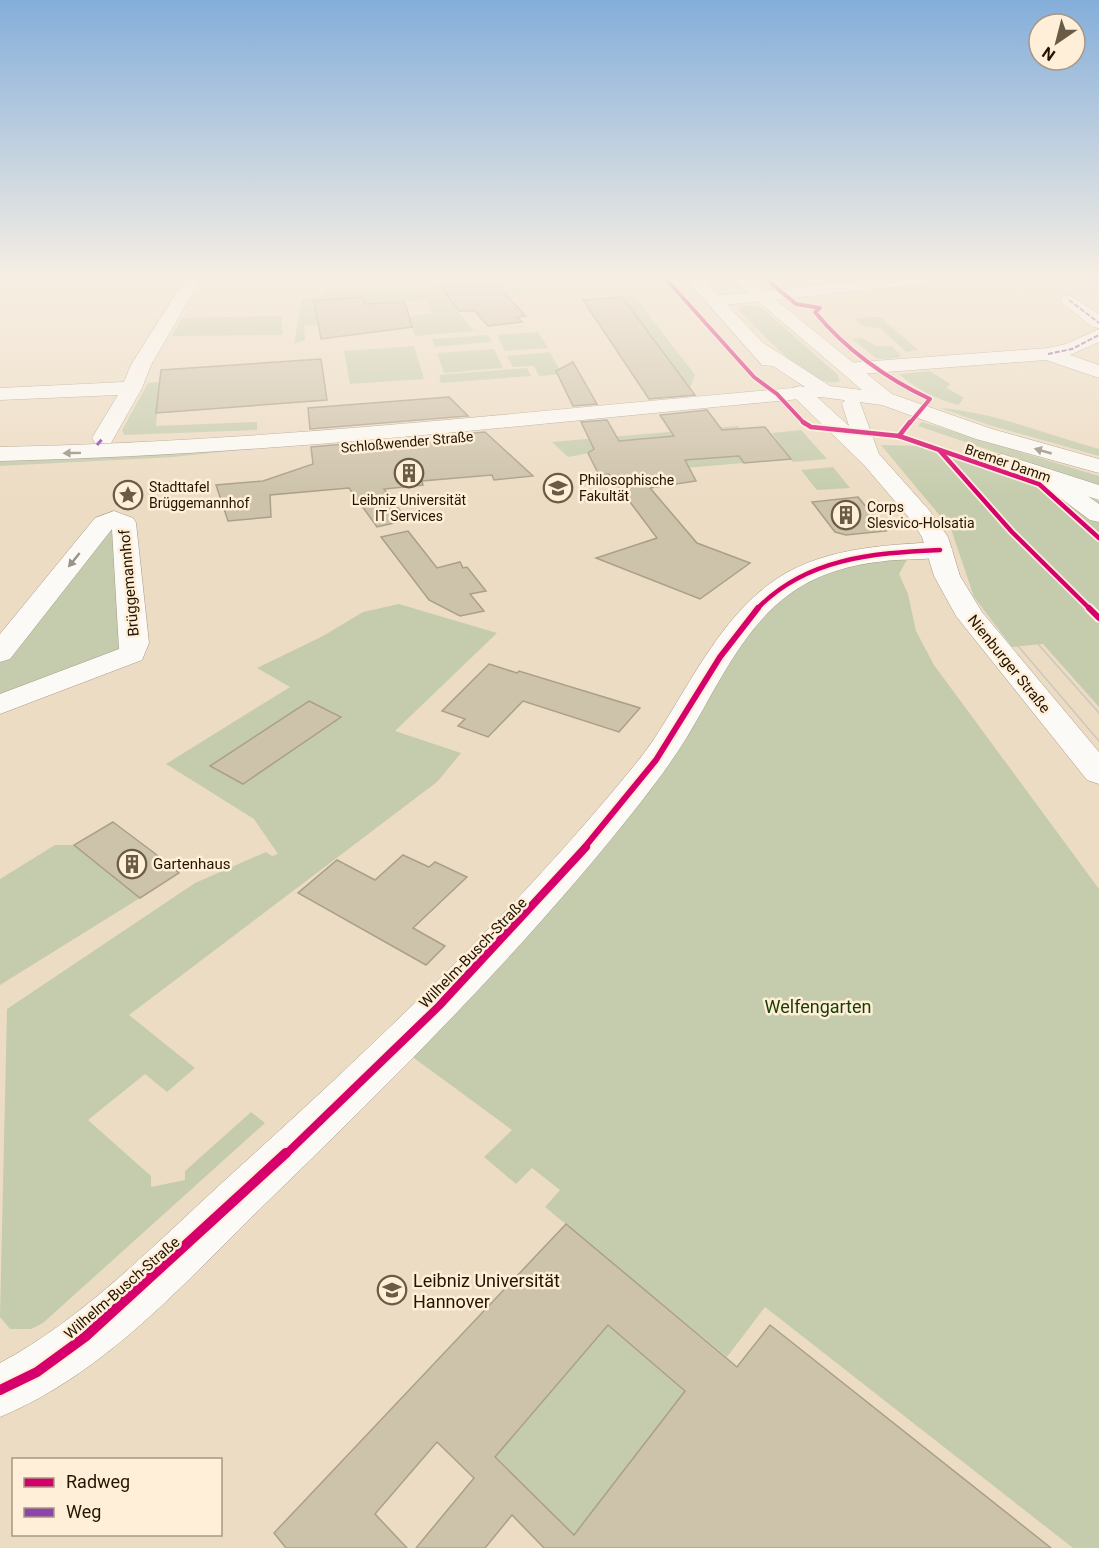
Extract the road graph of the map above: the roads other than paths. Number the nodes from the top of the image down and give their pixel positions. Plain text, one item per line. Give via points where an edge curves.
1 (149, 351) edge
2 (761, 351) edge
3 (821, 351) edge
4 (1061, 351) edge
5 (1048, 354) junction
6 (1099, 372) edge
7 (852, 386) junction
8 (132, 388) junction
9 (0, 394) edge
10 (813, 396) junction
11 (104, 438) dead end
12 (0, 454) edge
13 (872, 460) junction
14 (1099, 466) edge
15 (0, 471) edge
16 (1044, 475) junction
17 (1099, 493) edge
18 (1099, 515) edge
19 (940, 550) junction
20 (0, 653) edge
21 (0, 705) edge
22 (1099, 773) edge
23 (0, 1390) edge

1 - 8 street
2 - 10 street, Nienburger Straße
3 - 7 street
4 - 5 street
5 - 6 street
5 - 7 street
7 - 10 street
7 - 13 street, Nienburger Straße
14 -> 7 street, Bremer Damm via 984,434
7 - 16 street, Bremer Damm via 907,427
8 - 9 street
8 - 11 street
10 -> 12 street, Schloßwender Straße via 274,440
10 - 13 street, Nienburger Straße
10 - 15 street, Schloßwender Straße via 264,455
13 - 19 street, Nienburger Straße via 920,515
16 - 17 street, Bremer Damm
16 - 18 street
19 - 22 street, Nienburger Straße via 947,576 970,616
19 - 23 street, Wilhelm-Busch-Straße via 867,554 839,560 804,574 763,602 737,633 671,739 616,811 535,906 438,1008 196,1240 82,1341 42,1370
21 -> 20 street, Brüggemannhof via 132,654 135,643 124,523 114,518 104,523

